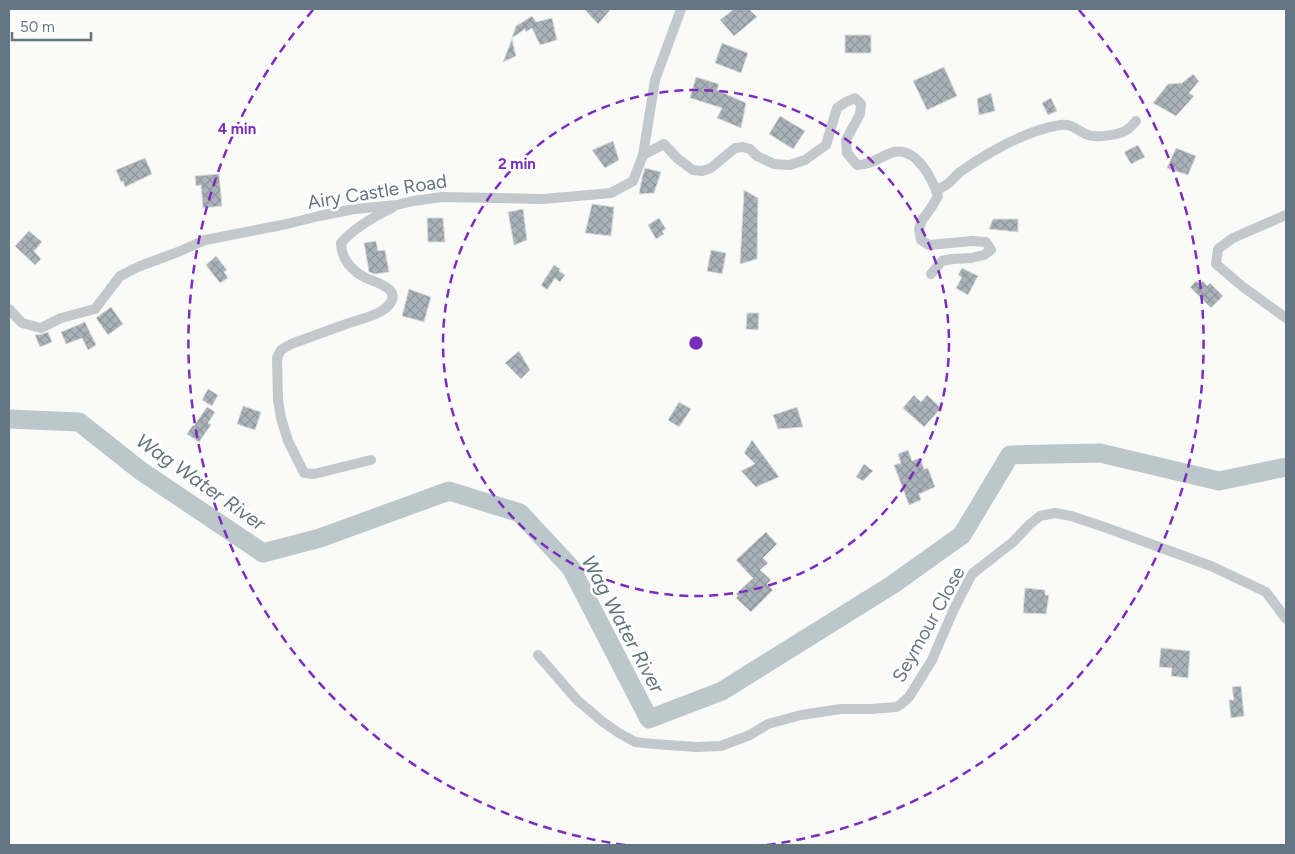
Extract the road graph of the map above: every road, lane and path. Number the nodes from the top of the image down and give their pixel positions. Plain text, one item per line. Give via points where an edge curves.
1 (681, 9) edge
2 (1136, 121) dead end
3 (643, 155) junction
4 (936, 190) junction
5 (397, 205) junction
6 (1286, 216) edge
7 (931, 274) dead end
8 (9, 309) edge
9 (1286, 318) edge
10 (371, 460) dead end
11 (1286, 619) edge
12 (538, 655) dead end

1 - 3 street, Airy Castle Road via 655,80
2 - 4 street via 1127,130 1109,135 1090,136 1074,126 1042,128 983,158
3 - 4 street via 664,144 693,170 702,171 711,168 735,148 743,147 774,164 790,165 805,160 826,146 837,108 855,98 861,104 860,114 846,140 847,153 857,165 866,165 894,152 906,152 928,172
3 - 5 street, Airy Castle Road via 633,181 611,193 543,199 442,197
4 - 7 street via 938,196 919,229 921,240 929,245 986,242 991,250 972,258 942,261
5 - 8 street, Airy Castle Road via 354,209 205,240 120,276 94,309 61,318 41,328 22,323
5 - 10 street via 366,220 341,243 341,252 348,264 363,277 387,287 392,295 387,308 291,344 281,350 277,358 281,418 304,473 314,474
6 - 9 street via 1233,238 1218,249 1216,264
11 - 12 street, Seymour Close via 1266,592 1211,566 1107,528 1055,513 1040,516 972,574 932,660 909,697 896,707 841,709 801,715 768,724 721,746 635,742 603,722 577,700

